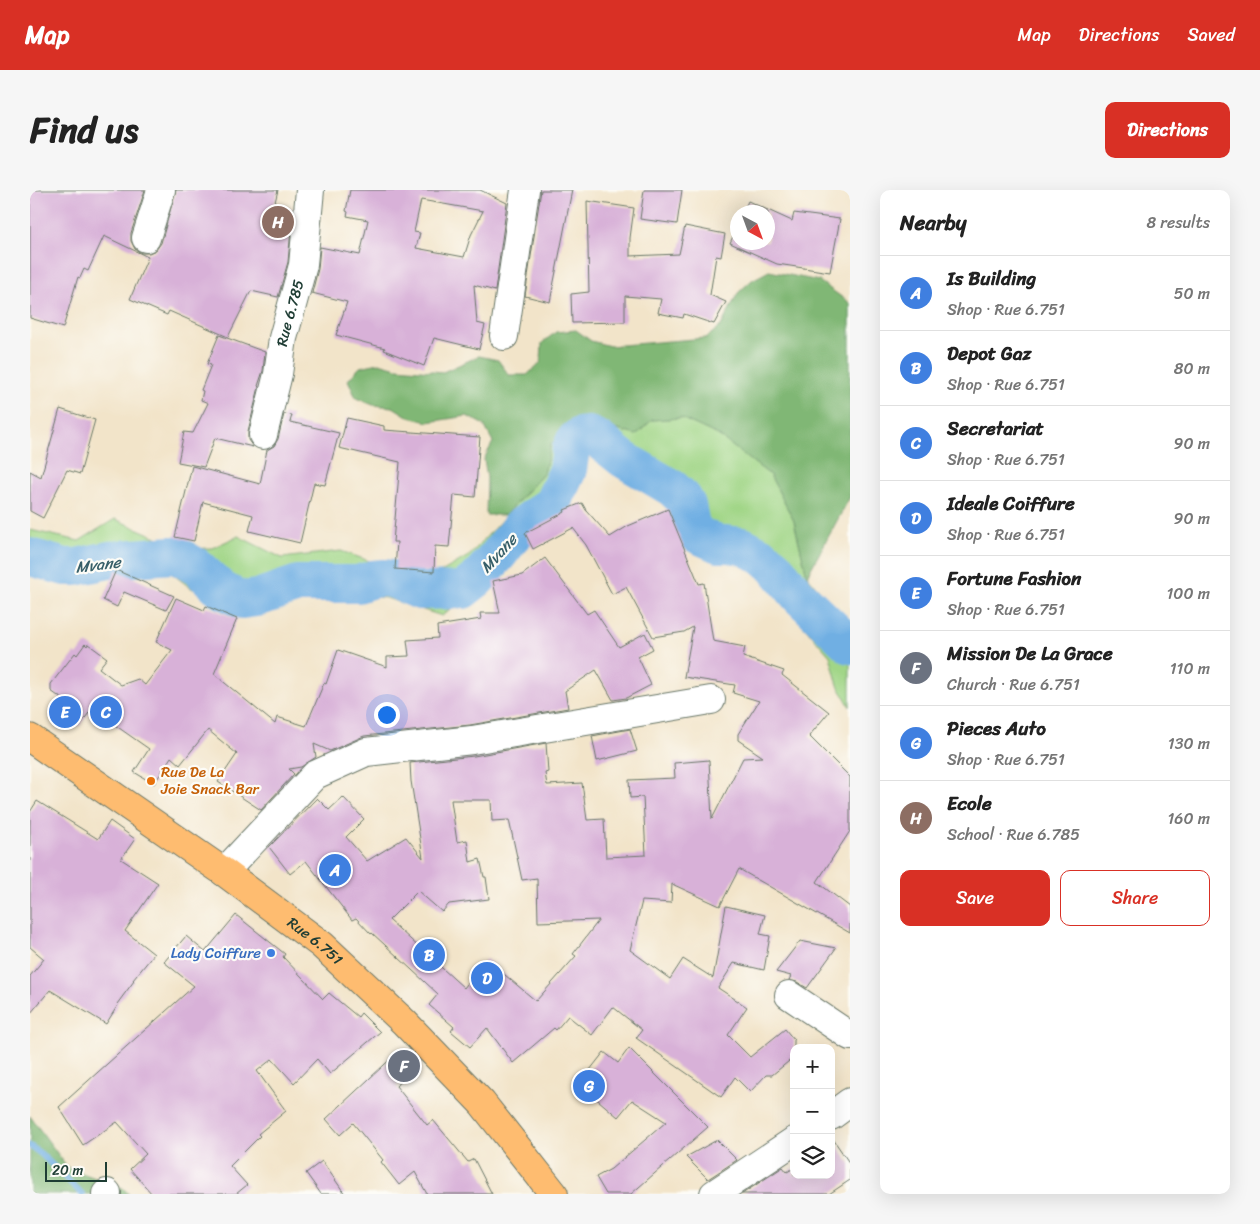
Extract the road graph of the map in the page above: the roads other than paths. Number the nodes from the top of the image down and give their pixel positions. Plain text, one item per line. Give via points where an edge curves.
1 (161, 190) edge
2 (310, 190) edge
3 (525, 190) edge
4 (146, 238) dead end
5 (504, 336) dead end
6 (264, 435) dead end
7 (711, 700) dead end
8 (30, 738) edge
9 (224, 872) junction
10 (789, 995) dead end
11 (850, 1036) edge
12 (790, 1144) edge
13 (554, 1194) edge
14 (714, 1194) edge

1 - 4 street
2 - 6 street, Rue 6.785 via 303,265 283,338
3 - 5 street
7 - 9 street via 472,740 366,752 315,775
8 - 9 main road, Rue 6.751
9 - 13 main road, Rue 6.751 via 322,945 404,1022 482,1104
10 - 11 street
12 - 14 street

